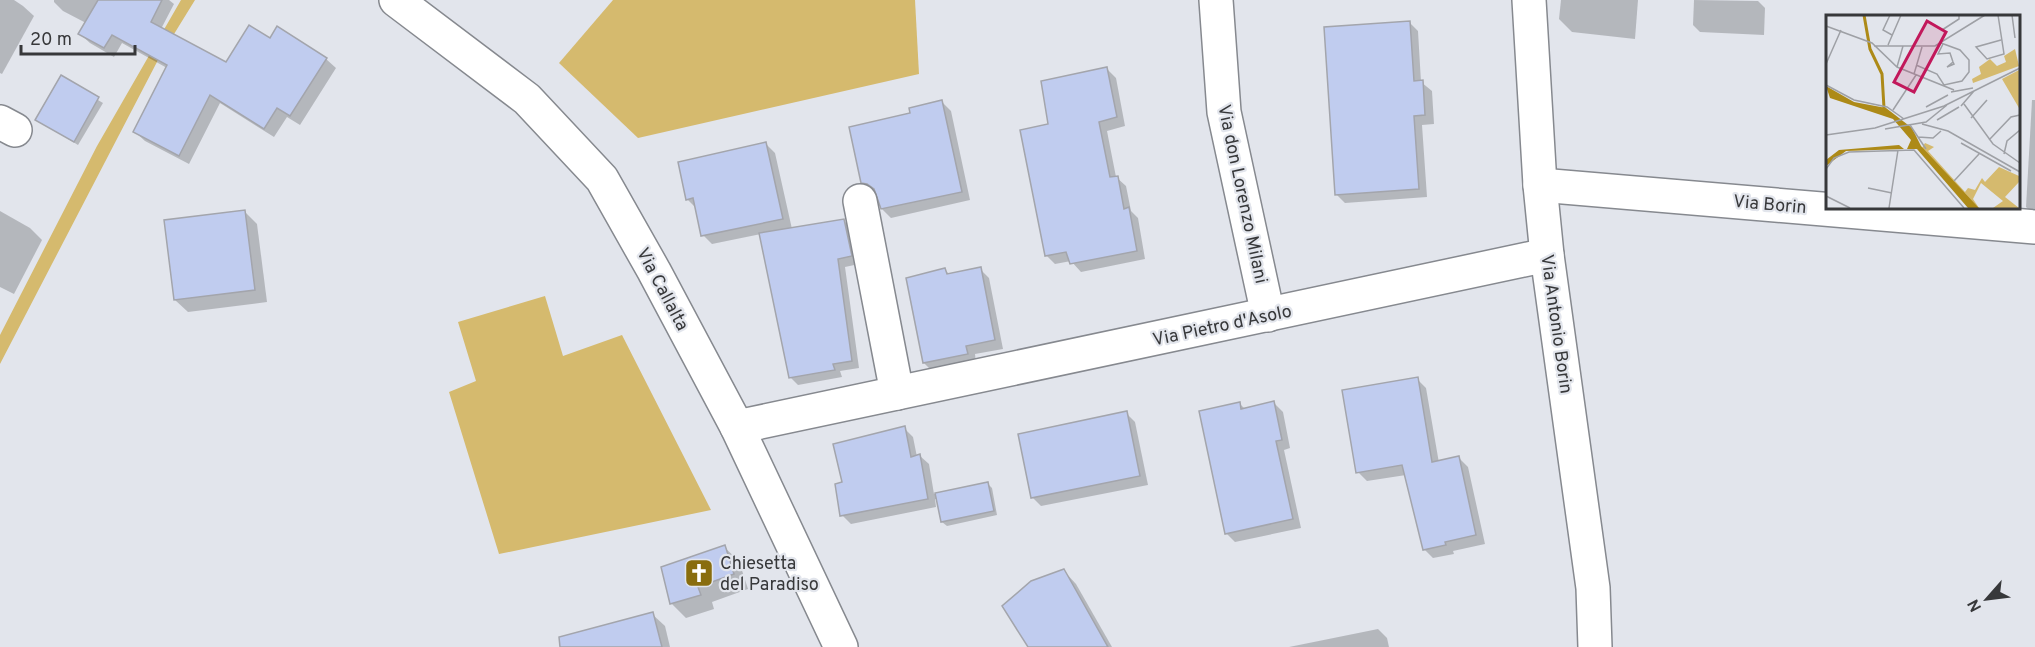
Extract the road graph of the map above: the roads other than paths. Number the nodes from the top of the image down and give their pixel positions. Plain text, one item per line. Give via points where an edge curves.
1 (396, 0) edge
2 (1216, 0) edge
3 (1529, 0) edge
4 (1540, 185) junction
5 (860, 201) dead end
6 (2035, 227) edge
7 (1547, 255) junction
8 (1268, 315) junction
9 (897, 393) junction
10 (737, 427) junction
11 (842, 647) edge
12 (1594, 647) edge

1 - 10 street, Via Callalta via 527,99 602,179
2 - 8 street, Via don Lorenzo Milani via 1224,112
3 - 4 street, Via Antonio Borin
4 - 6 street, Via Borin
4 - 7 street, Via Antonio Borin
5 - 9 street
7 - 8 street, Via Pietro d'Asolo
7 - 12 street, Via Antonio Borin via 1593,588
8 - 9 street, Via Pietro d'Asolo
9 - 10 street, Via Pietro d'Asolo
10 - 11 street, Via Callalta

